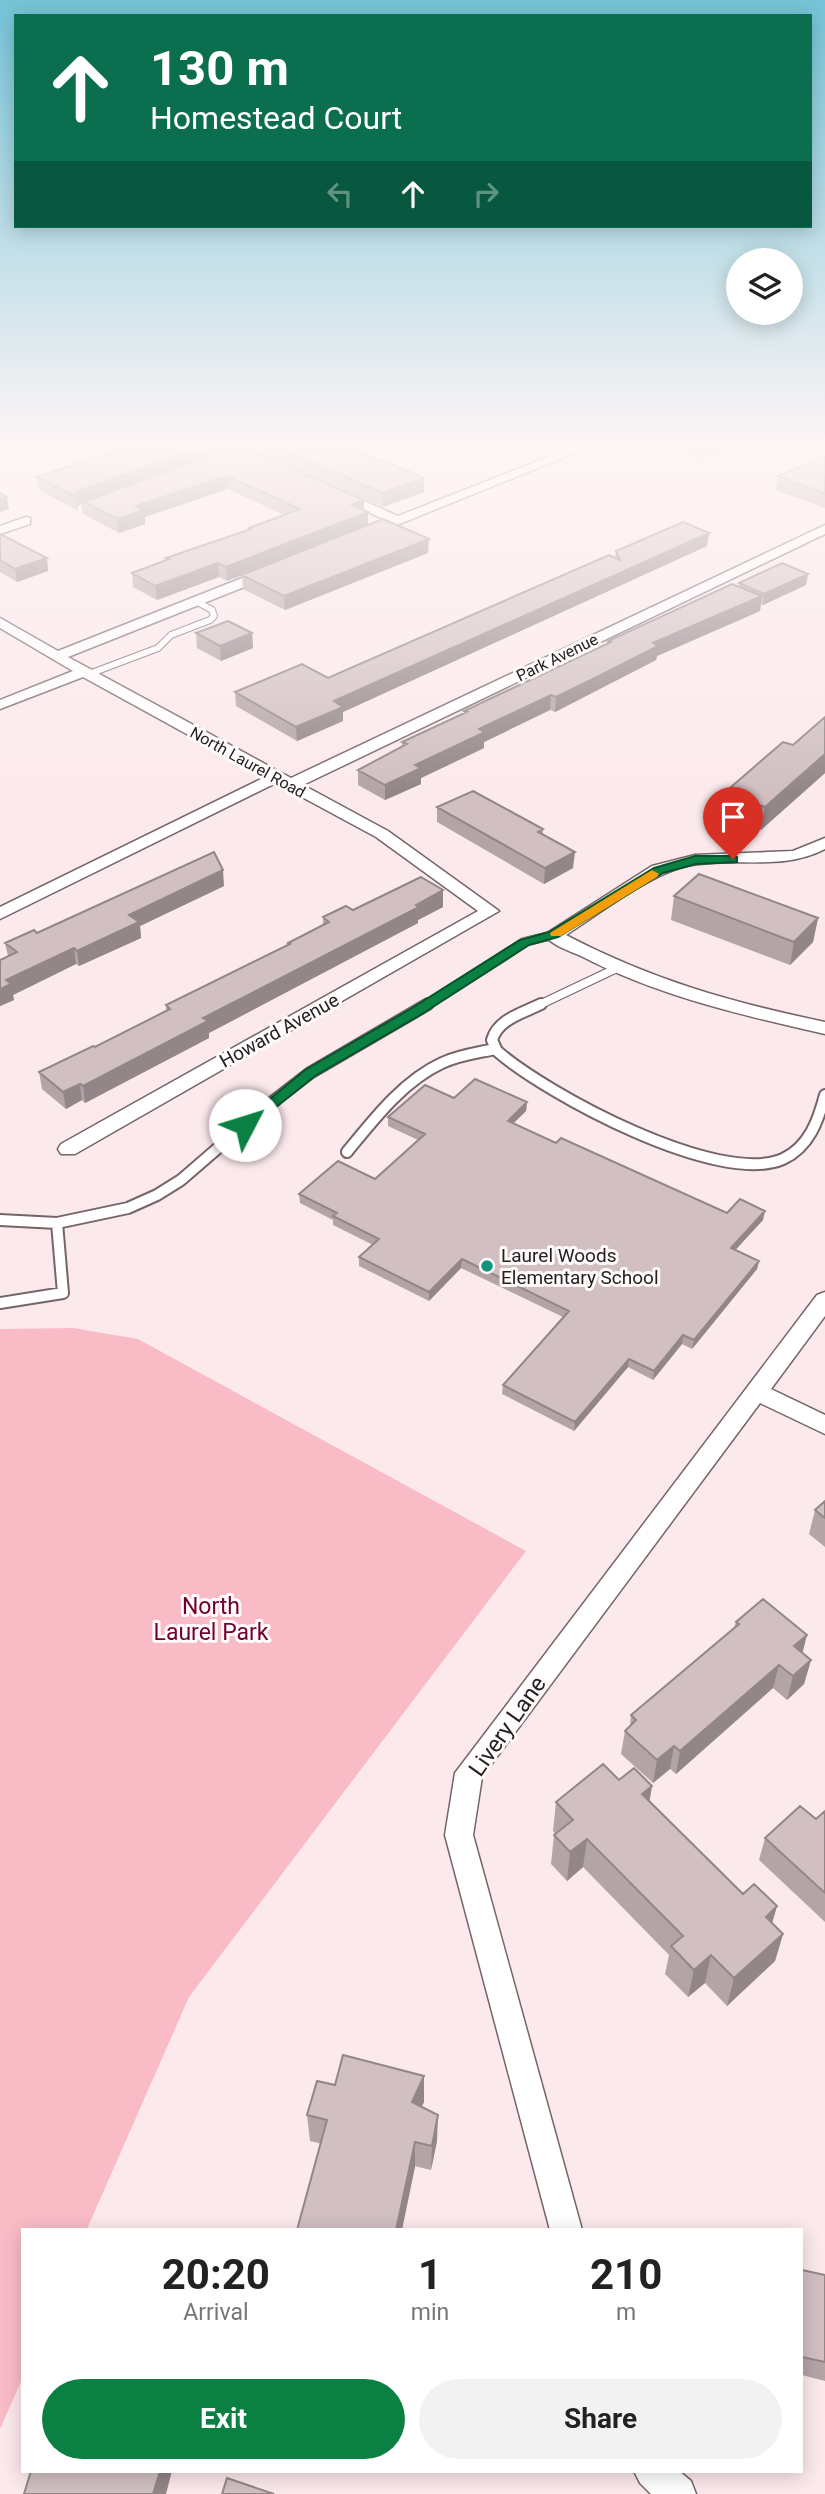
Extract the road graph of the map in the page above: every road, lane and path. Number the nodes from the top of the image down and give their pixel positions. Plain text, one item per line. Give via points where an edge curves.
1 (757, 560) edge
2 (285, 566) edge
3 (196, 601) junction
4 (0, 622) edge
5 (58, 656) junction
6 (87, 673) junction
7 (0, 705) edge
8 (283, 781) junction
9 (825, 843) edge
10 (490, 911) joint
11 (0, 914) edge
12 (553, 935) junction
13 (617, 968) junction
14 (825, 1028) edge
15 (495, 1049) junction
16 (825, 1095) edge
17 (68, 1149) dead end
18 (347, 1152) dead end
19 (0, 1220) edge
20 (57, 1223) junction
21 (825, 1300) edge
22 (0, 1303) edge
23 (757, 1392) junction
24 (825, 1425) edge
25 (565, 2228) edge
26 (654, 2473) edge
27 (678, 2494) edge

1 - 8 street, Park Avenue
2 - 3 street
3 - 5 street
3 - 6 lane via 212,610 210,620 171,635 158,648
4 - 5 street, North Laurel Road
5 - 6 street, North Laurel Road
6 - 7 street
6 - 8 street, North Laurel Road
8 - 10 street, North Laurel Road via 382,834
8 - 11 street, Park Avenue
9 - 12 street via 783,857 676,864
10 - 17 street, Howard Avenue
12 - 13 street
12 - 20 lane via 524,943 310,1073 157,1195 128,1208
13 - 14 street via 706,999
13 - 15 lane via 505,1021 492,1038
15 - 16 lane via 536,1078 630,1129 734,1165 774,1162 806,1144
15 - 18 lane via 450,1060 423,1075 380,1112
19 - 20 lane
20 - 22 lane via 63,1293
21 - 23 street, Livery Lane
23 - 24 street
23 - 25 street, Livery Lane via 469,1773 459,1835
26 - 27 street

